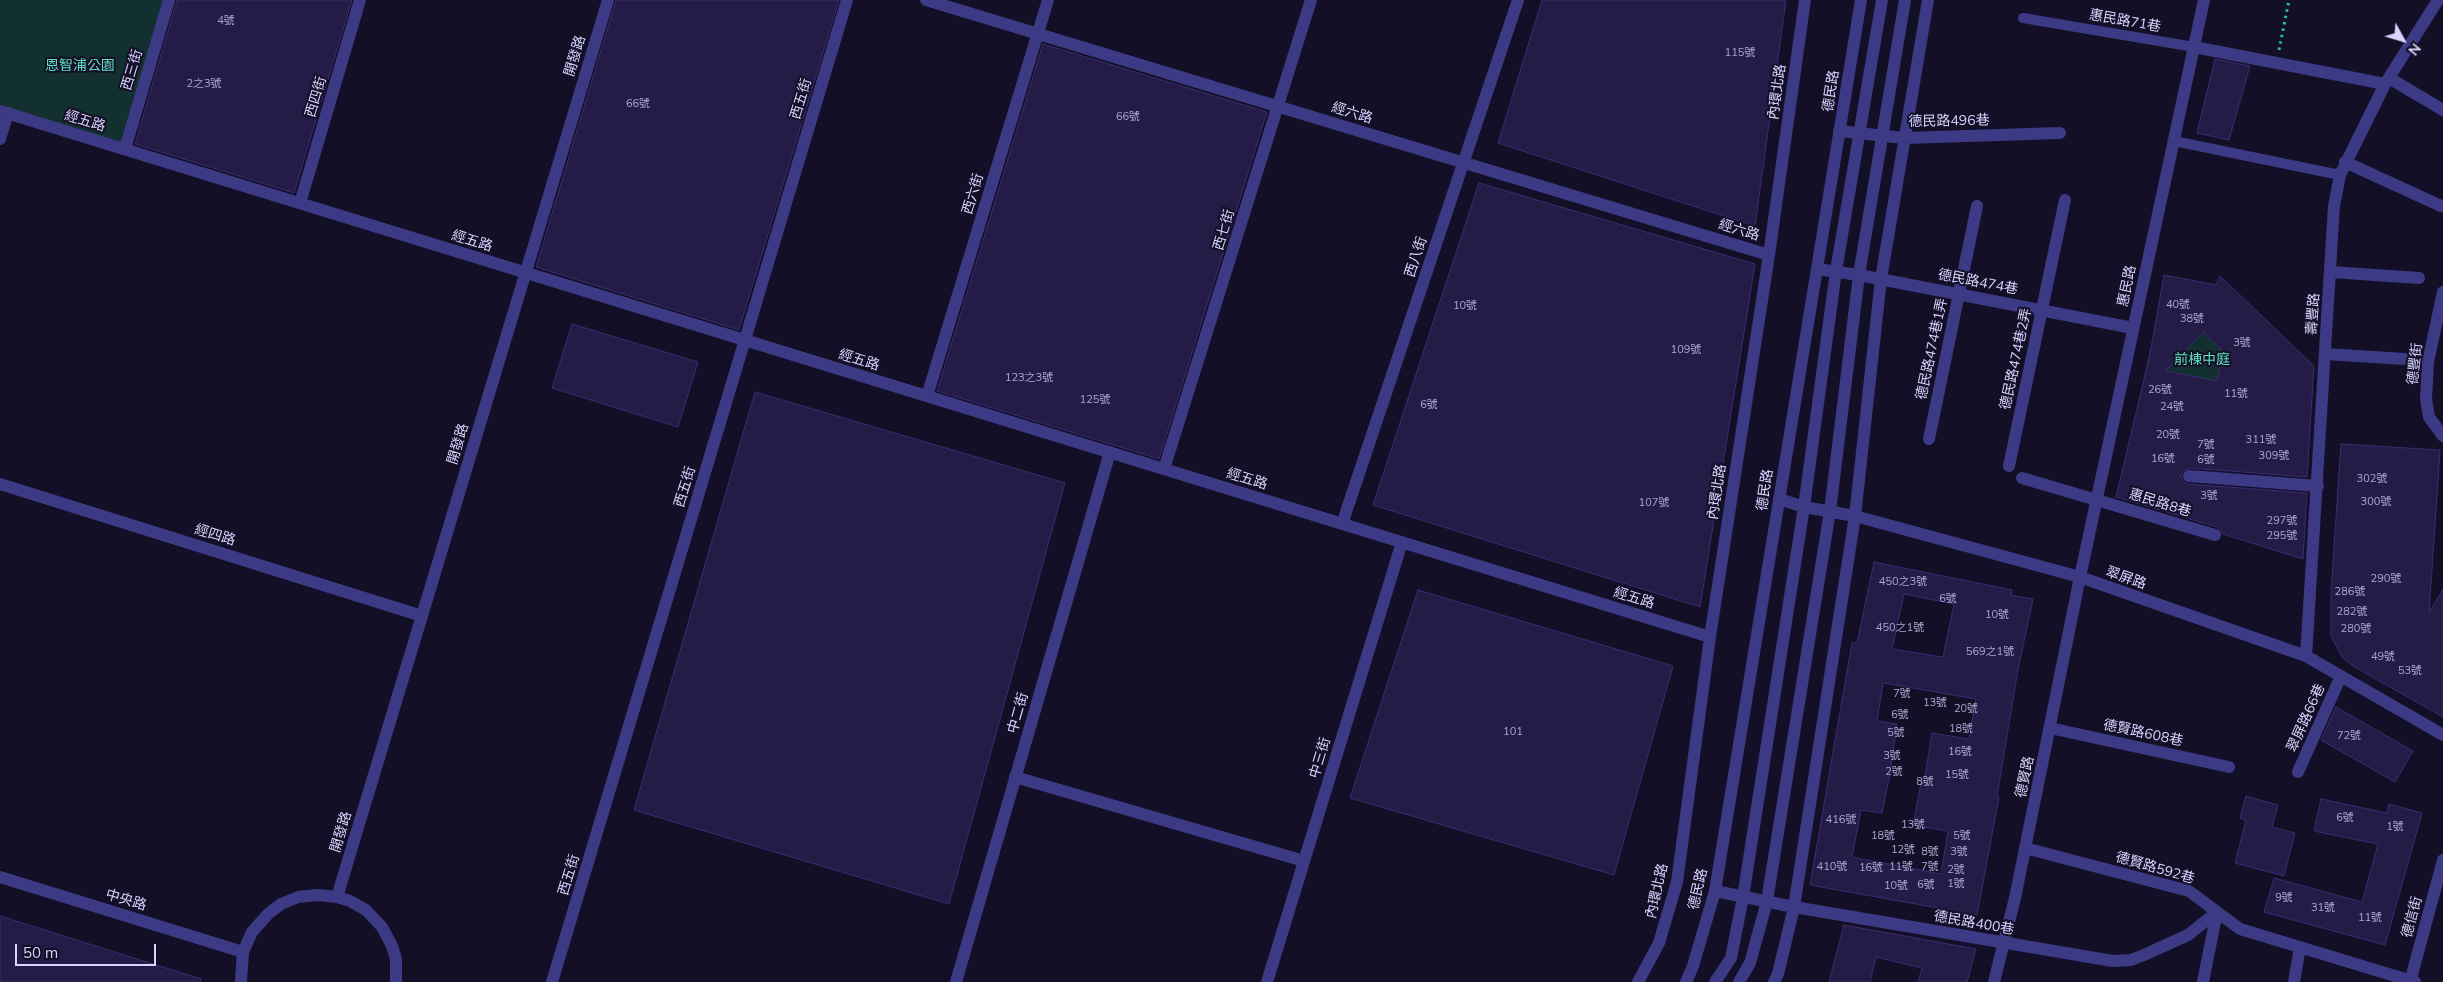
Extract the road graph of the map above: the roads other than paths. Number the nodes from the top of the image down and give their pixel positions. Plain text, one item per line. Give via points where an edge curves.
1 (169, 0) edge
2 (360, 0) edge
3 (608, 0) edge
4 (847, 0) edge
5 (926, 0) edge
6 (1048, 0) edge
7 (1311, 0) edge
8 (1518, 0) edge
9 (1805, 0) edge
10 (1861, 0) edge
11 (1882, 0) edge
12 (1905, 0) edge
13 (1928, 0) edge
14 (2204, 0) edge
15 (2439, 3) edge
16 (2023, 18) dead end
17 (1038, 34) junction
18 (2194, 47) junction
19 (2387, 81) junction
20 (1278, 106) junction
21 (2443, 110) edge
22 (4, 112) edge
23 (1839, 130) junction
24 (1859, 132) junction
25 (2060, 133) dead end
26 (1883, 135) junction
27 (1904, 138) junction
28 (0, 139) edge
29 (2174, 141) junction
30 (125, 149) junction
31 (1463, 162) junction
32 (2345, 162) junction
33 (2340, 175) junction
34 (2065, 200) dead end
35 (300, 203) junction
36 (1977, 206) dead end
37 (2442, 206) dead end
38 (1769, 255) junction
39 (1817, 269) junction
40 (1836, 271) junction
41 (2331, 272) junction
42 (526, 273) junction
43 (1859, 275) junction
44 (2418, 278) dead end
45 (1881, 279) junction
46 (1959, 294) junction
47 (2442, 297) edge
48 (2042, 310) junction
49 (2133, 328) junction
50 (745, 340) junction
51 (2325, 354) junction
52 (2405, 360) dead end
53 (926, 396) junction
54 (2443, 436) edge
55 (1929, 439) dead end
56 (1110, 452) junction
57 (2009, 466) dead end
58 (1164, 469) junction
59 (2189, 476) dead end
60 (2022, 478) dead end
61 (0, 484) edge
62 (2318, 486) junction
63 (1779, 499) junction
64 (2096, 500) junction
65 (1804, 506) junction
66 (1830, 511) junction
67 (1855, 516) junction
68 (1342, 524) junction
69 (2215, 535) dead end
70 (1402, 542) junction
71 (2080, 577) junction
72 (422, 616) junction
73 (1710, 637) junction
74 (2306, 656) junction
75 (2341, 676) junction
76 (2050, 728) junction
77 (2443, 735) edge
78 (2229, 767) dead end
79 (2298, 772) dead end
80 (1015, 777) junction
81 (2025, 848) junction
82 (2443, 860) edge
83 (1304, 861) junction
84 (0, 877) edge
85 (1715, 891) junction
86 (1743, 896) junction
87 (337, 897) junction
88 (1767, 901) junction
89 (1794, 907) junction
90 (2217, 912) junction
91 (2003, 943) junction
92 (2300, 947) junction
93 (243, 952) junction
94 (241, 982) edge
95 (396, 982) edge
96 (552, 982) edge
97 (956, 982) edge
98 (1267, 982) edge
99 (1638, 982) edge
100 (1686, 982) edge
101 (1715, 982) edge
102 (1740, 982) edge
103 (1774, 982) edge
104 (1994, 982) edge
105 (2203, 982) edge
106 (2294, 982) edge
107 (2412, 982) edge

1 - 30 street, 西三街
2 - 35 street, 西四街
3 - 42 street, 開發路
4 - 50 street, 西五街
5 - 17 street, 經六路
6 - 17 street, 西六街
7 - 20 street, 西七街
8 - 31 street, 西八街
9 - 38 street, 內環北路
10 - 23 street, 德民路
11 - 24 street
12 - 26 street
13 - 27 street
14 - 18 street, 惠民路
15 - 19 street, 壽豐路
16 - 18 lane, 惠民路71巷
17 - 20 street, 經六路
17 - 53 street, 西六街
18 - 19 street
18 - 29 street, 惠民路
19 - 21 street
19 - 32 street, 壽豐路
20 - 31 street, 經六路
20 - 58 street, 西七街
22 - 28 street
22 - 30 street, 經五路
23 - 24 street, 德民路496巷
23 - 39 street, 德民路
24 - 26 street, 德民路496巷
24 - 40 street
25 - 27 street, 德民路496巷
26 - 27 street, 德民路496巷
26 - 43 street
27 - 45 street
29 - 33 lane
29 - 49 street, 惠民路
30 - 35 street, 經五路
31 - 38 street, 經六路
31 - 68 street, 西八街
32 - 33 street, 壽豐路
32 - 37 street
33 - 41 street, 壽豐路 via 2334,206
34 - 48 street, 德民路474巷2弄
35 - 42 street, 經五路
36 - 46 street, 德民路474巷1弄
38 - 73 street, 內環北路
39 - 40 street, 德民路474巷
39 - 63 street, 德民路
40 - 43 street, 德民路474巷
40 - 65 street
41 - 44 street
41 - 51 street, 壽豐路
42 - 50 street, 經五路
42 - 72 street, 開發路
43 - 45 street, 德民路474巷
43 - 66 street
45 - 46 street, 德民路474巷
45 - 67 street
46 - 48 street, 德民路474巷
46 - 55 street, 德民路474巷1弄
47 - 54 street, 德豐街 via 2428,362 2426,399 2429,418
48 - 49 street, 德民路474巷
48 - 57 street, 德民路474巷2弄
49 - 64 street, 惠民路
50 - 53 street, 經五路
50 - 96 street, 西五街
51 - 52 street
51 - 62 street, 壽豐路
53 - 56 street, 經五路
56 - 58 street, 經五路
56 - 80 street, 中二街
58 - 68 street, 經五路
59 - 62 street
60 - 64 street, 惠民路8巷
61 - 72 street, 經四路
62 - 74 street, 壽豐路
63 - 65 street, 翠屏路
63 - 85 street, 德民路
64 - 69 street, 惠民路8巷
64 - 71 street, 惠民路
65 - 66 street, 翠屏路
65 - 86 street
66 - 67 street, 翠屏路
66 - 88 street
67 - 71 street, 翠屏路
67 - 89 street
68 - 70 street, 經五路
70 - 73 street, 經五路
70 - 83 street, 中三街
71 - 74 street, 翠屏路
71 - 76 street, 德賢路
72 - 87 street, 開發路
73 - 99 street, 內環北路 via 1677,882 1660,943
74 - 75 street, 翠屏路
75 - 77 street, 翠屏路
75 - 79 street, 翠屏路66巷
76 - 78 street, 德賢路608巷
76 - 81 street, 德賢路
80 - 83 street
80 - 97 street, 中二街
81 - 90 street, 德賢路592巷 via 2189,891
81 - 91 street, 德賢路
82 - 107 street, 德信街
83 - 98 street, 中三街
84 - 93 street, 中央路
85 - 86 street, 德民路400巷
85 - 100 street, 德民路
86 - 88 street, 德民路400巷
86 - 101 street via 1731,958
87 - 93 street via 298,897 281,904 252,932
87 - 95 street via 366,910 382,927 396,959
88 - 89 street, 德民路400巷
88 - 102 street via 1750,963
89 - 91 street, 德民路400巷
89 - 103 street
90 - 91 street, 德民路400巷 via 2188,935 2131,960 2113,961
90 - 92 street, 德賢路592巷 via 2240,929
90 - 105 street
91 - 104 street, 德賢路
92 - 106 street
92 - 107 street, 德賢路592巷
93 - 94 street

